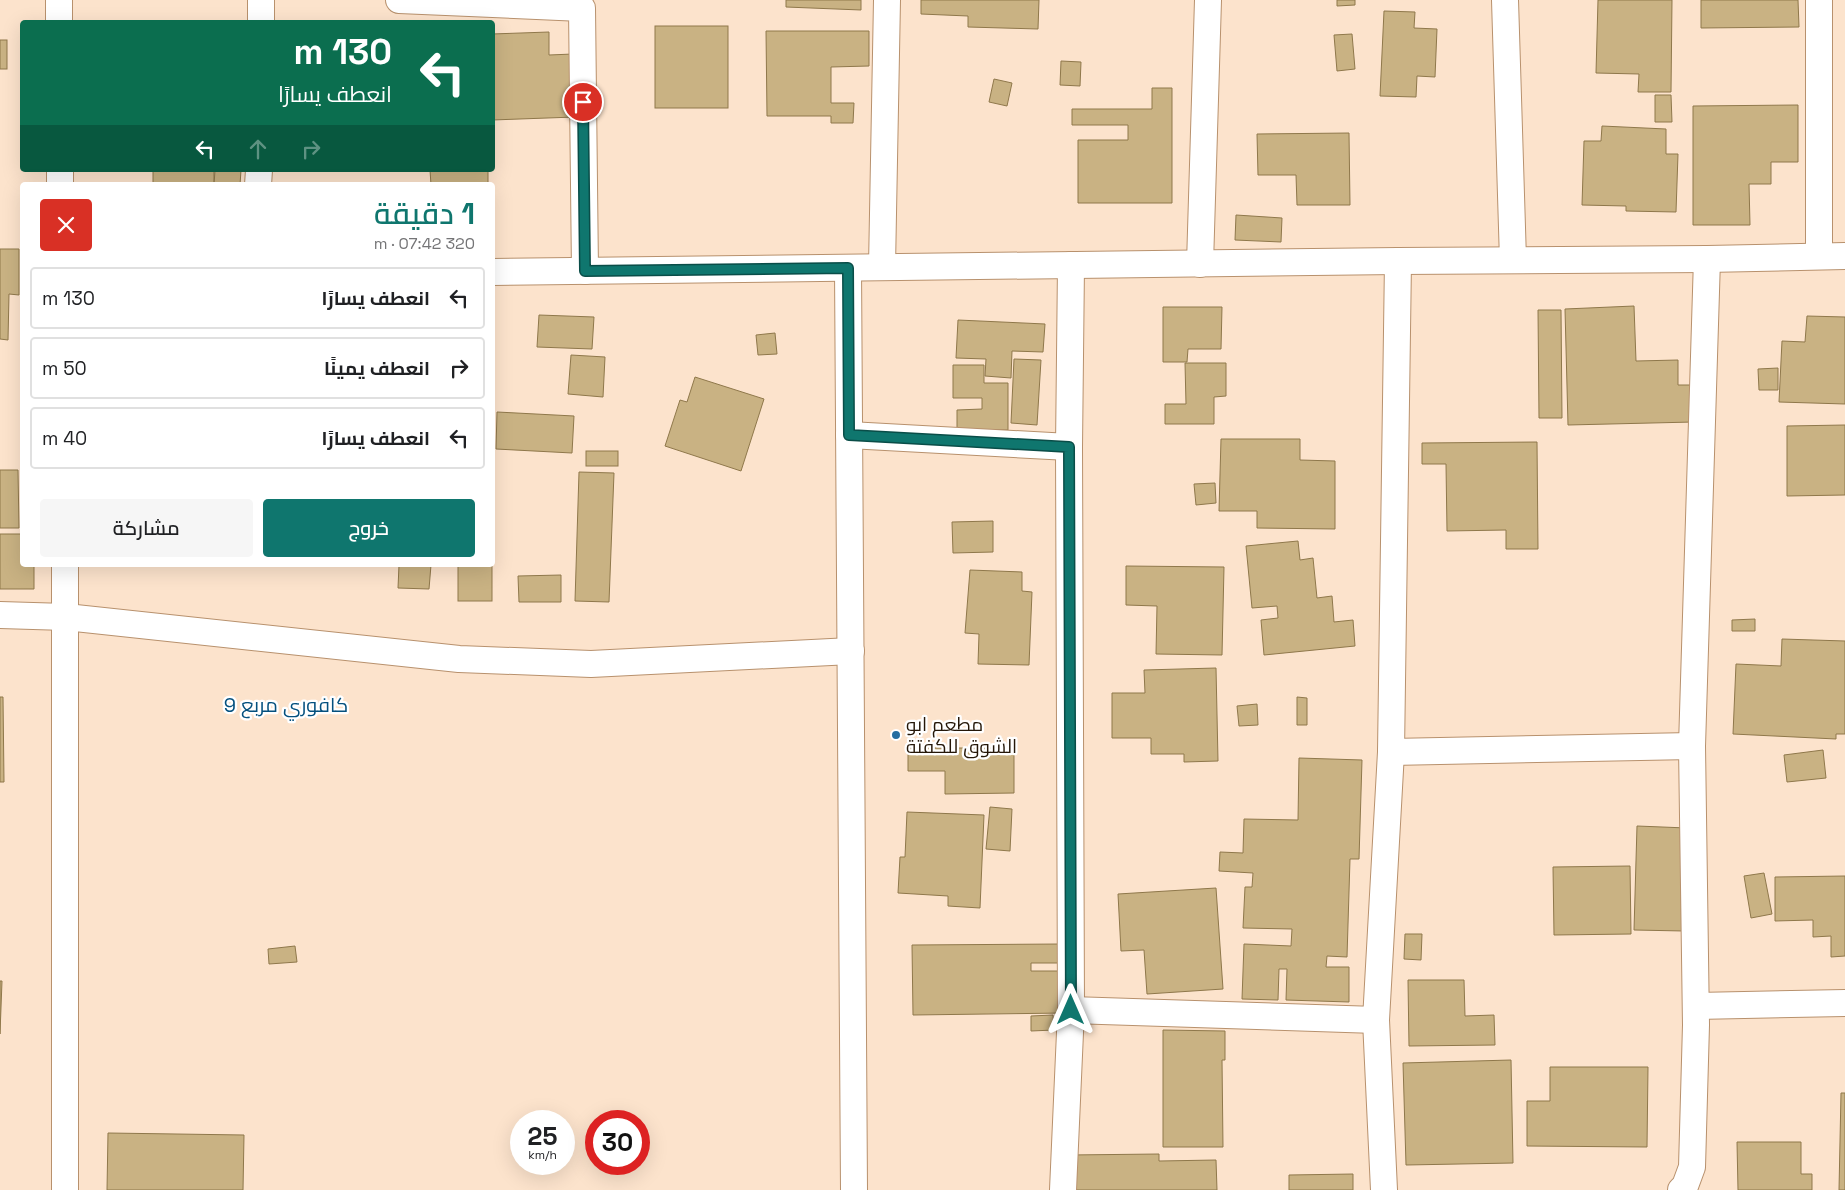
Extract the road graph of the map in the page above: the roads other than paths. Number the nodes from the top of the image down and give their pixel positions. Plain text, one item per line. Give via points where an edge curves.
1 (59, 0) edge
2 (261, 0) edge
3 (400, 0) edge
4 (887, 0) edge
5 (1208, 0) edge
6 (1505, 0) edge
7 (1820, 0) edge
8 (59, 20) edge
9 (261, 20) edge
10 (1819, 256) junction
11 (1845, 256) edge
12 (1707, 259) junction
13 (1513, 260) junction
14 (1398, 261) junction
15 (1200, 264) junction
16 (1072, 265) junction
17 (882, 267) junction
18 (848, 268) junction
19 (585, 271) junction
20 (495, 272) edge
21 (849, 435) junction
22 (1069, 447) junction
23 (65, 567) edge
24 (0, 615) edge
25 (66, 617) junction
26 (850, 651) junction
27 (1692, 746) junction
28 (1391, 752) junction
29 (1845, 1003) edge
30 (1696, 1006) junction
31 (1071, 1010) junction
32 (1376, 1020) junction
33 (65, 1190) edge
34 (854, 1190) edge
35 (1063, 1190) edge
36 (1384, 1190) edge
37 (1680, 1190) edge

1 - 8 street
2 - 9 street
3 - 19 street via 582,8
4 - 17 street
5 - 15 street
6 - 13 street
7 - 10 street
10 - 11 street
10 - 12 street
12 - 13 street
12 - 27 street
13 - 14 street
14 - 15 street
14 - 28 street
15 - 16 street
16 - 17 street
16 - 22 street
17 - 18 street
18 - 19 street
18 - 21 street
19 - 20 street
21 - 22 street
21 - 26 street
22 - 31 street
23 - 25 street
24 - 25 street
25 - 26 street via 459,659 591,664
25 - 33 street
26 - 34 street
27 - 28 street
27 - 30 street
28 - 32 street
29 - 30 street
30 - 37 street via 1692,1167 1685,1186
31 - 32 street
31 - 35 street
32 - 36 street

